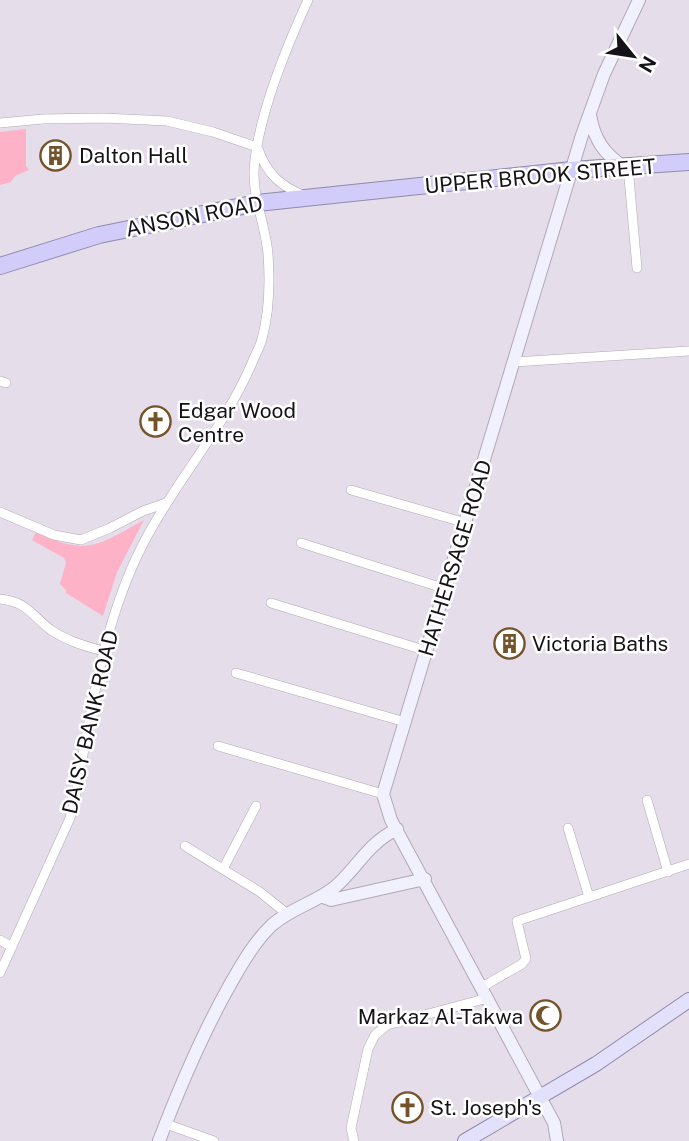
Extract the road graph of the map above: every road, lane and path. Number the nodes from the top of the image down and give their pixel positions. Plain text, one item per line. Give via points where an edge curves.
1 (308, 0) edge
2 (639, 0) edge
3 (590, 112) junction
4 (0, 123) edge
5 (257, 147) junction
6 (689, 162) edge
7 (626, 166) junction
8 (572, 170) junction
9 (392, 190) joint
10 (308, 197) junction
11 (257, 203) junction
12 (0, 266) edge
13 (637, 268) dead end
14 (689, 351) edge
15 (514, 362) junction
16 (351, 490) dead end
17 (166, 503) junction
18 (0, 512) edge
19 (466, 523) junction
20 (300, 543) dead end
21 (446, 589) junction
22 (0, 599) edge
23 (271, 603) dead end
24 (103, 651) junction
25 (427, 651) junction
26 (236, 673) dead end
27 (405, 722) junction
28 (218, 746) dead end
29 (383, 794) junction
30 (647, 800) dead end
31 (256, 806) dead end
32 (568, 828) dead end
33 (397, 829) junction
34 (185, 846) dead end
35 (689, 864) edge
36 (223, 869) junction
37 (668, 872) junction
38 (425, 879) junction
39 (323, 897) junction
40 (589, 897) junction
41 (286, 913) junction
42 (0, 940) edge
43 (12, 947) junction
44 (0, 973) edge
45 (485, 992) junction
46 (689, 1000) edge
47 (541, 1096) junction
48 (166, 1124) junction
49 (159, 1141) edge
50 (214, 1141) edge
51 (354, 1141) edge
52 (464, 1141) edge
53 (557, 1141) edge

1 - 5 street, DAISY BANK ROAD via 283,61
2 - 3 street, HATHERSAGE ROAD
3 - 7 street via 603,151
3 - 8 street, HATHERSAGE ROAD
4 - 5 street via 104,118 167,121
5 - 10 street via 276,181
5 - 11 street, DAISY BANK ROAD
6 - 7 highway, UPPER BROOK STREET
7 - 8 highway, UPPER BROOK STREET
7 - 13 street
8 - 9 highway, UPPER BROOK STREET
8 - 15 street, HATHERSAGE ROAD
9 - 10 highway, ANSON ROAD
10 - 11 highway, ANSON ROAD
11 - 12 highway, ANSON ROAD via 99,235
11 - 17 street, DAISY BANK ROAD via 268,254 262,339 229,409
14 - 15 street
15 - 19 street, HATHERSAGE ROAD
16 - 19 street
17 - 18 street via 81,540 54,535
17 - 24 street, DAISY BANK ROAD via 121,594
19 - 21 street, HATHERSAGE ROAD
20 - 21 street
21 - 25 street, HATHERSAGE ROAD
22 - 24 street via 29,609 48,628 74,642
23 - 25 street
24 - 43 street, DAISY BANK ROAD via 70,818
25 - 27 street, HATHERSAGE ROAD
26 - 27 street
27 - 29 street, HATHERSAGE ROAD
28 - 29 street
29 - 33 street
30 - 37 street
31 - 36 street
32 - 40 street
33 - 38 street
33 - 39 street via 381,837
34 - 36 street
35 - 37 street
36 - 41 street
37 - 40 street
38 - 39 street via 331,900
38 - 45 street
39 - 41 street
40 - 45 street via 517,921 526,959
41 - 48 street via 256,942 218,1006
42 - 43 street
43 - 44 street, DAISY BANK ROAD
45 - 47 street
45 - 51 street via 387,1025 375,1035 351,1128
46 - 47 main road
47 - 52 main road
47 - 53 street
48 - 49 street
48 - 50 street

